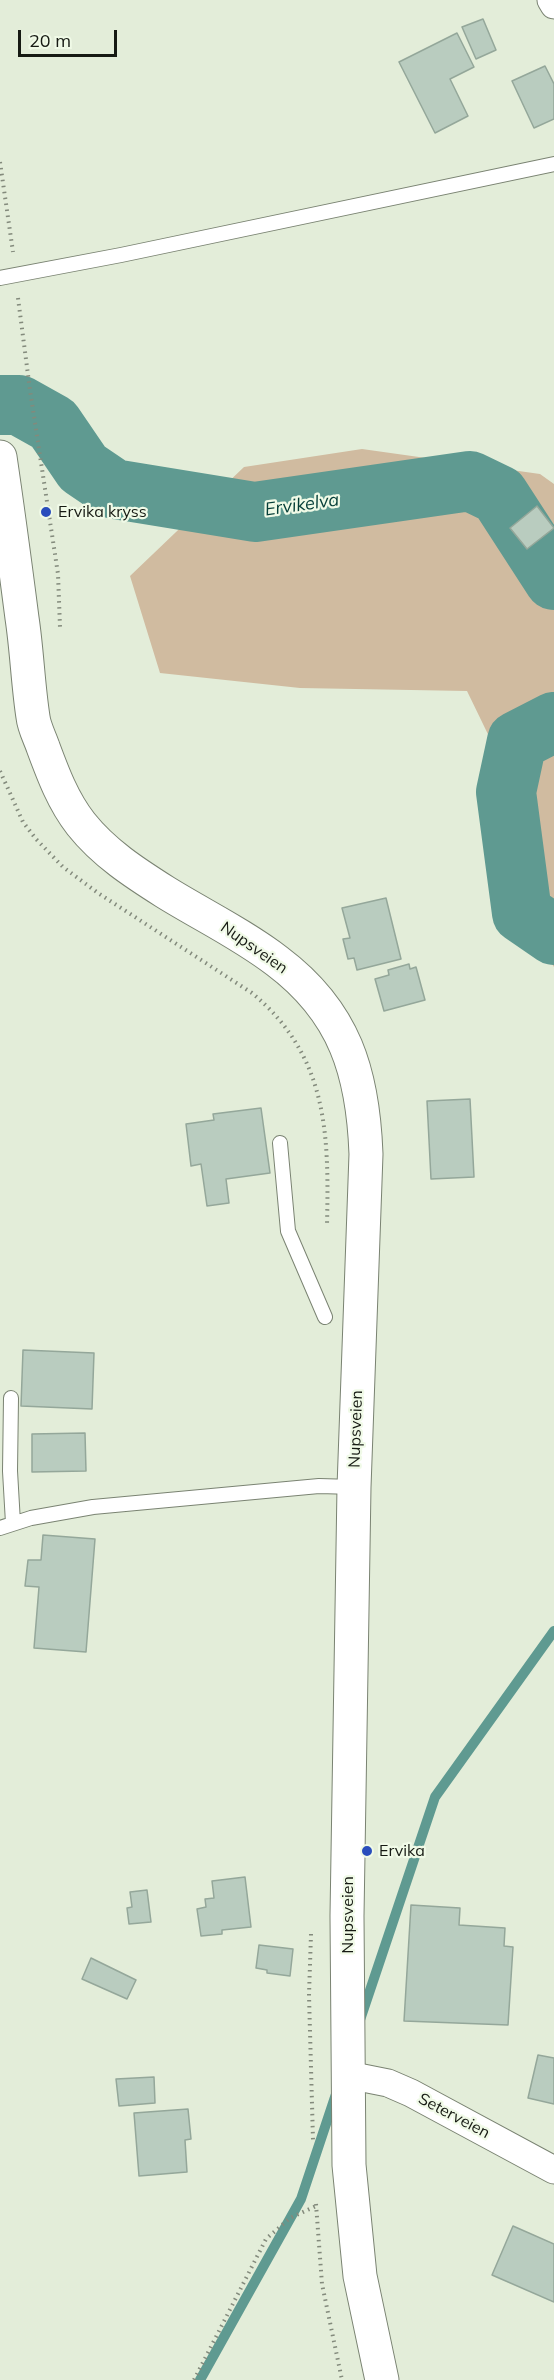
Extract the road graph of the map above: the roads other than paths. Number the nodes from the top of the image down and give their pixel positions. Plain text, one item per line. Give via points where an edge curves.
1 (551, 0) edge
2 (554, 4) edge
3 (554, 164) edge
4 (0, 278) edge
5 (0, 457) edge
6 (7, 618) edge
7 (280, 1143) dead end
8 (325, 1317) dead end
9 (11, 1398) dead end
10 (354, 1486) junction
11 (7, 1526) edge
12 (348, 2075) junction
13 (554, 2170) edge
14 (382, 2380) edge

1 - 2 street
3 - 4 lane
5 - 6 main road, Nupsveien via 6,499
6 - 10 main road, Nupsveien via 33,720 63,795 81,824 114,858 278,961 322,1006 354,1064 365,1121 366,1154
7 - 8 lane via 288,1231
9 - 11 lane
10 - 11 lane via 93,1508 49,1514
10 - 12 main road, Nupsveien
12 - 13 street, Seterveien via 404,2090
12 - 14 main road, Nupsveien via 352,2199 360,2276

